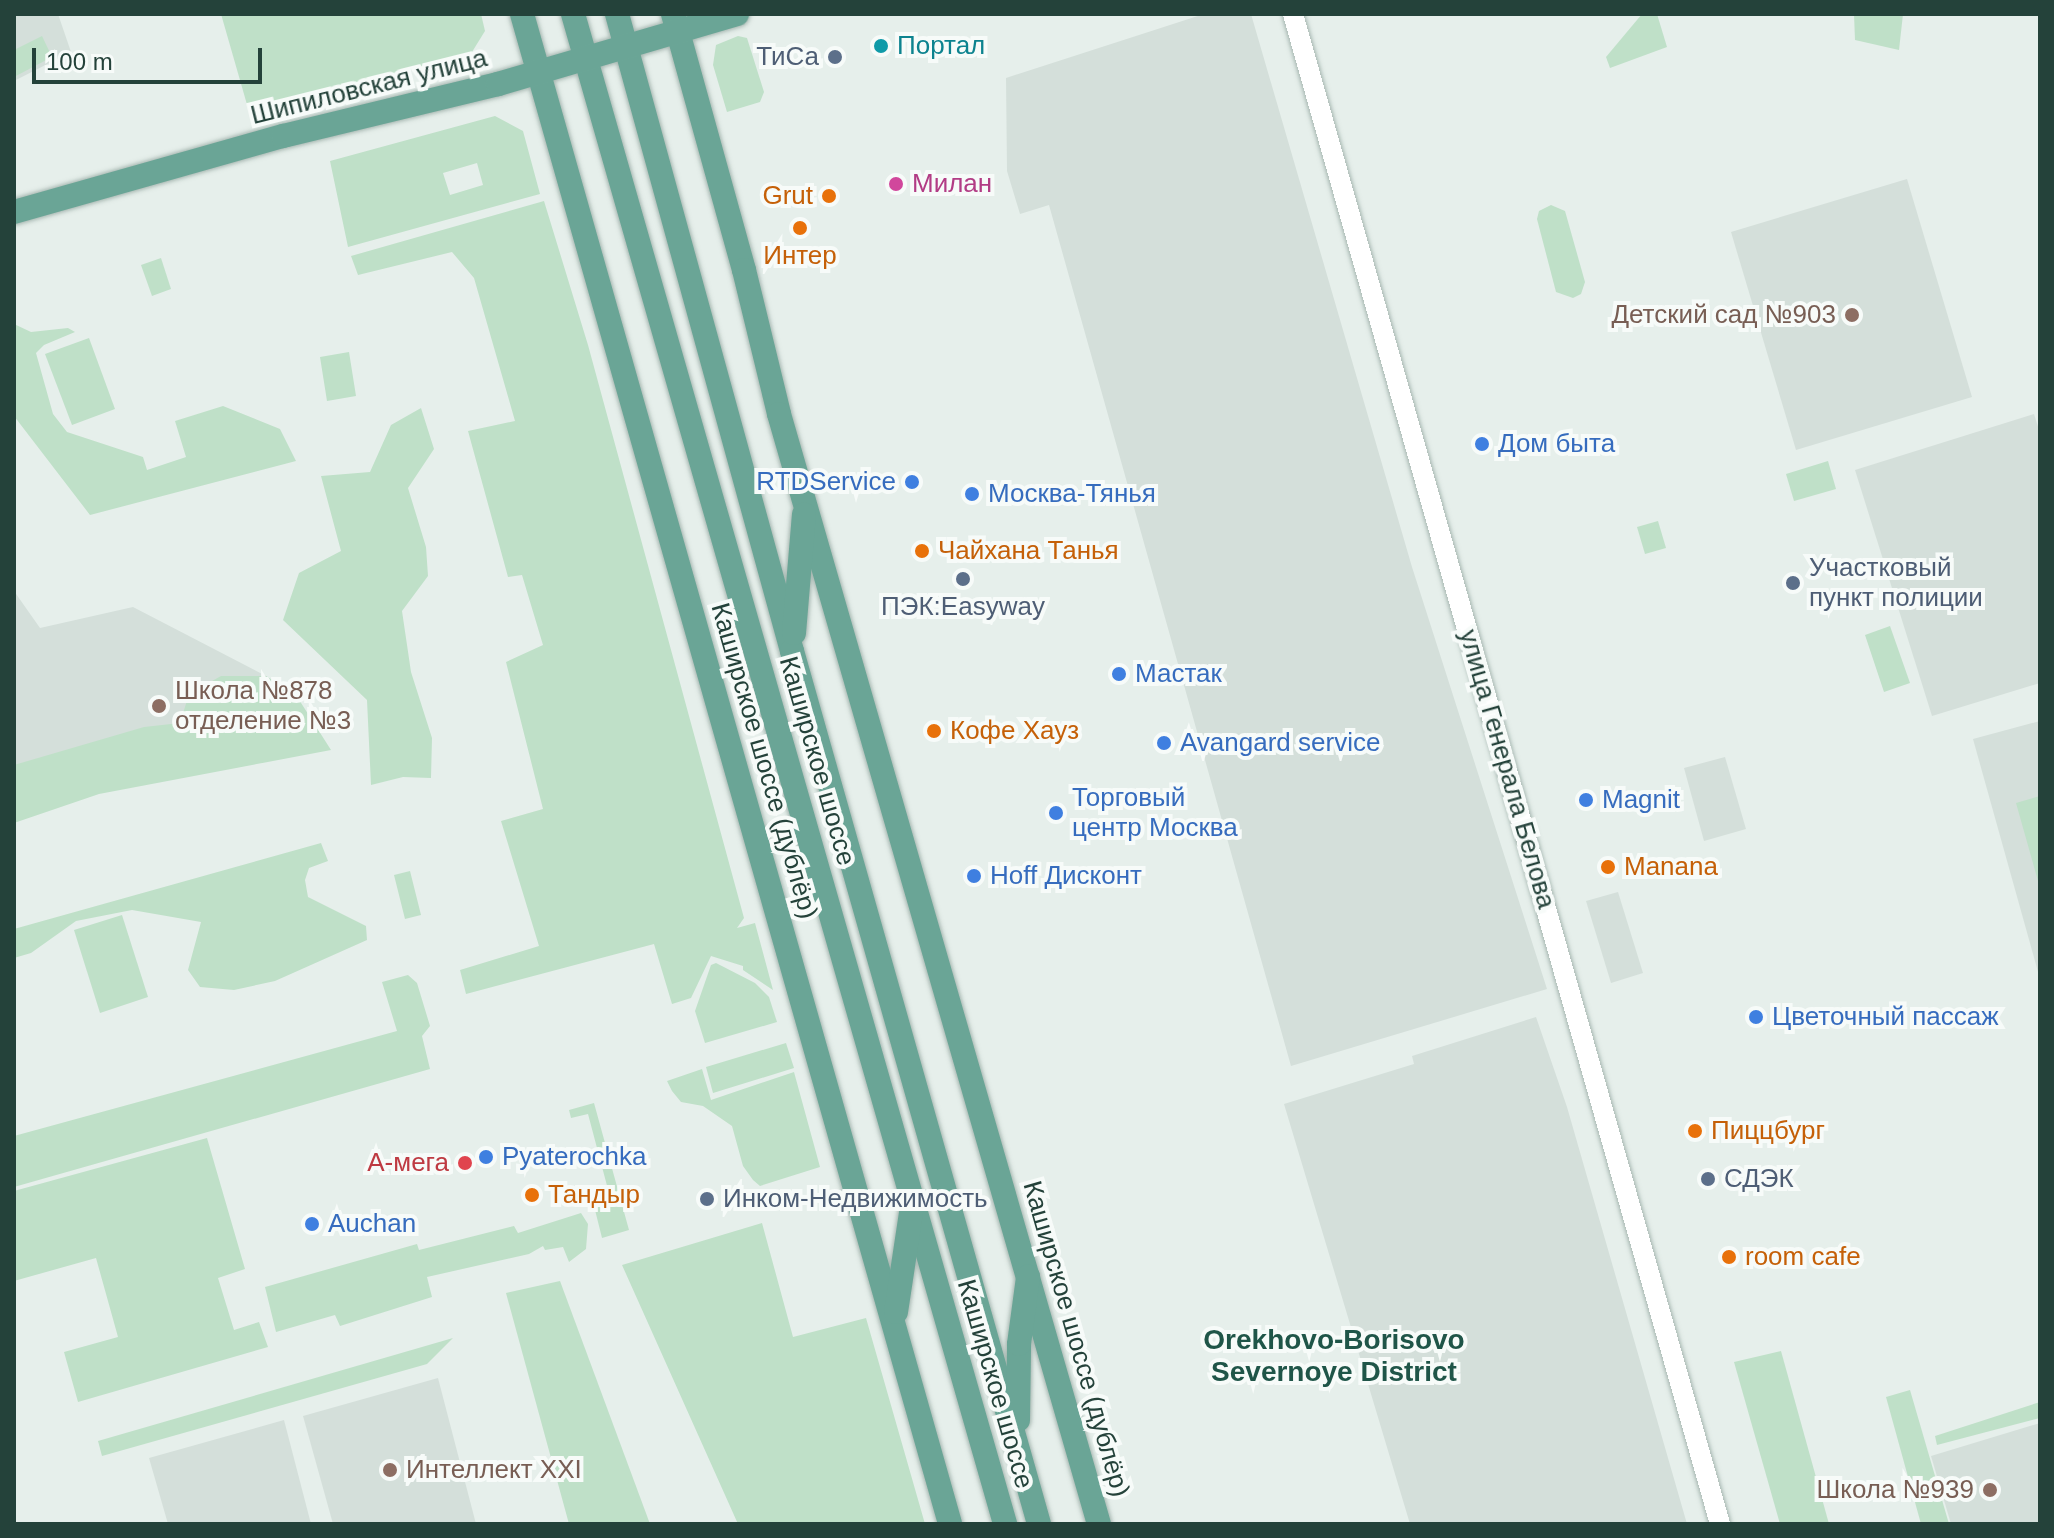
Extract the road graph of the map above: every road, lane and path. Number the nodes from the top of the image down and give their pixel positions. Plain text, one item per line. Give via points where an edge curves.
1 (522, 14) edge
2 (573, 14) edge
3 (617, 14) edge
4 (737, 14) edge
5 (1293, 14) edge
6 (675, 22) edge
7 (626, 46) junction
8 (586, 59) junction
9 (539, 73) junction
10 (14, 212) edge
11 (806, 498) junction
12 (792, 651) junction
13 (913, 1196) junction
14 (1029, 1271) junction
15 (896, 1331) junction
16 (1018, 1446) junction
17 (950, 1524) edge
18 (1005, 1524) edge
19 (1039, 1524) edge
20 (1099, 1524) edge
21 (1720, 1524) edge

1 - 9 main road, Каширское шоссе (дублёр)
2 - 8 main road, Каширское шоссе
3 - 7 main road, Каширское шоссе
4 - 6 main road, Шипиловская улица
5 - 21 street, улица Генерала Белова
6 - 7 main road, Шипиловская улица
6 - 11 main road, Каширское шоссе (дублёр)
7 - 8 main road, Шипиловская улица
7 - 12 main road, Каширское шоссе
8 - 9 main road, Шипиловская улица
8 - 13 main road, Каширское шоссе
9 - 10 main road, Шипиловская улица via 293,133
9 - 15 main road, Каширское шоссе (дублёр)
11 - 12 main road
11 - 14 main road, Каширское шоссе (дублёр)
12 - 16 main road, Каширское шоссе
13 - 15 main road
13 - 18 main road, Каширское шоссе
14 - 16 main road via 1019,1344
14 - 20 main road, Каширское шоссе (дублёр)
15 - 17 main road, Каширское шоссе (дублёр)
16 - 19 main road, Каширское шоссе

